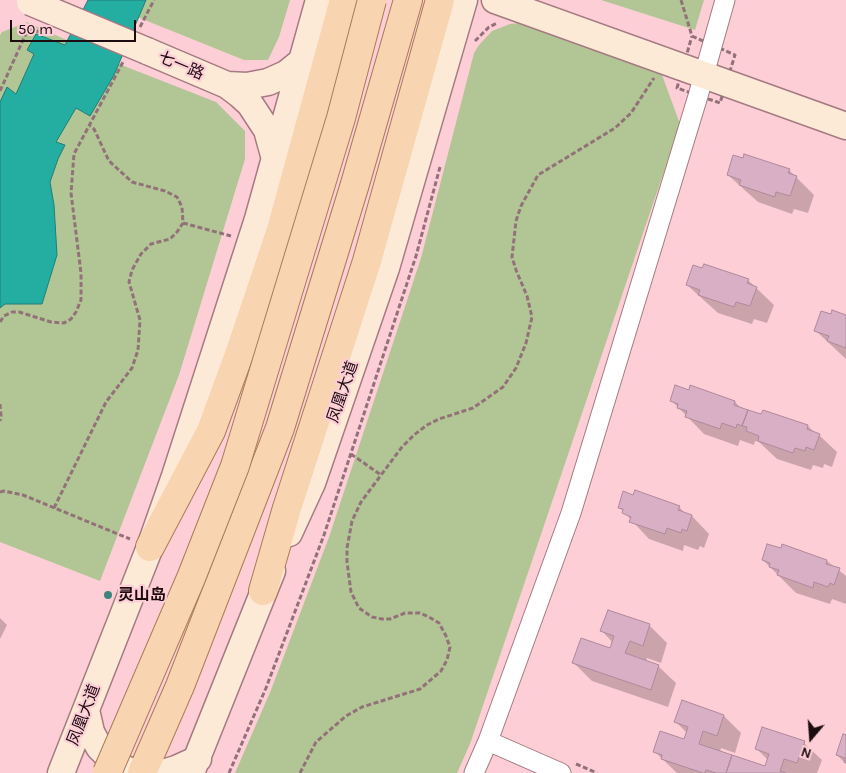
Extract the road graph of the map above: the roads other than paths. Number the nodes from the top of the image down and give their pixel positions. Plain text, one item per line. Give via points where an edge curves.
1 (319, 0) edge
2 (344, 0) edge
3 (372, 0) edge
4 (408, 0) edge
5 (440, 0) edge
6 (464, 0) edge
7 (725, 0) edge
8 (28, 1) edge
9 (499, 10) edge
10 (302, 61) junction
11 (704, 75) junction
12 (226, 85) junction
13 (846, 126) edge
14 (275, 159) junction
15 (150, 547) junction
16 (263, 591) junction
17 (86, 710) junction
18 (488, 741) junction
19 (194, 766) edge
20 (61, 772) edge
21 (107, 773) edge
22 (135, 773) edge
23 (142, 773) edge
24 (163, 773) edge
25 (474, 773) edge
26 (561, 773) edge

1 - 10 main road, 凤凰大道
2 - 15 main road via 282,230 240,352 211,431
3 - 21 main road, bridge via 341,118 236,466
4 - 23 main road via 280,428 180,686
5 - 16 main road via 366,260
6 - 16 main road, 凤凰大道 via 383,277 312,482
7 - 11 street
8 - 12 main road, 七一路, bridge via 142,43
9 - 11 main road
10 - 12 main road via 286,74 268,82
10 - 14 main road, 凤凰大道
11 - 13 main road
11 - 18 street via 571,513
12 - 14 main road via 260,116
14 - 15 main road, 凤凰大道
15 - 17 main road, 凤凰大道
16 - 19 main road, 凤凰大道
17 - 20 main road, 凤凰大道
17 - 22 main road via 99,747 118,766
18 - 25 street
18 - 26 street
19 - 24 main road

